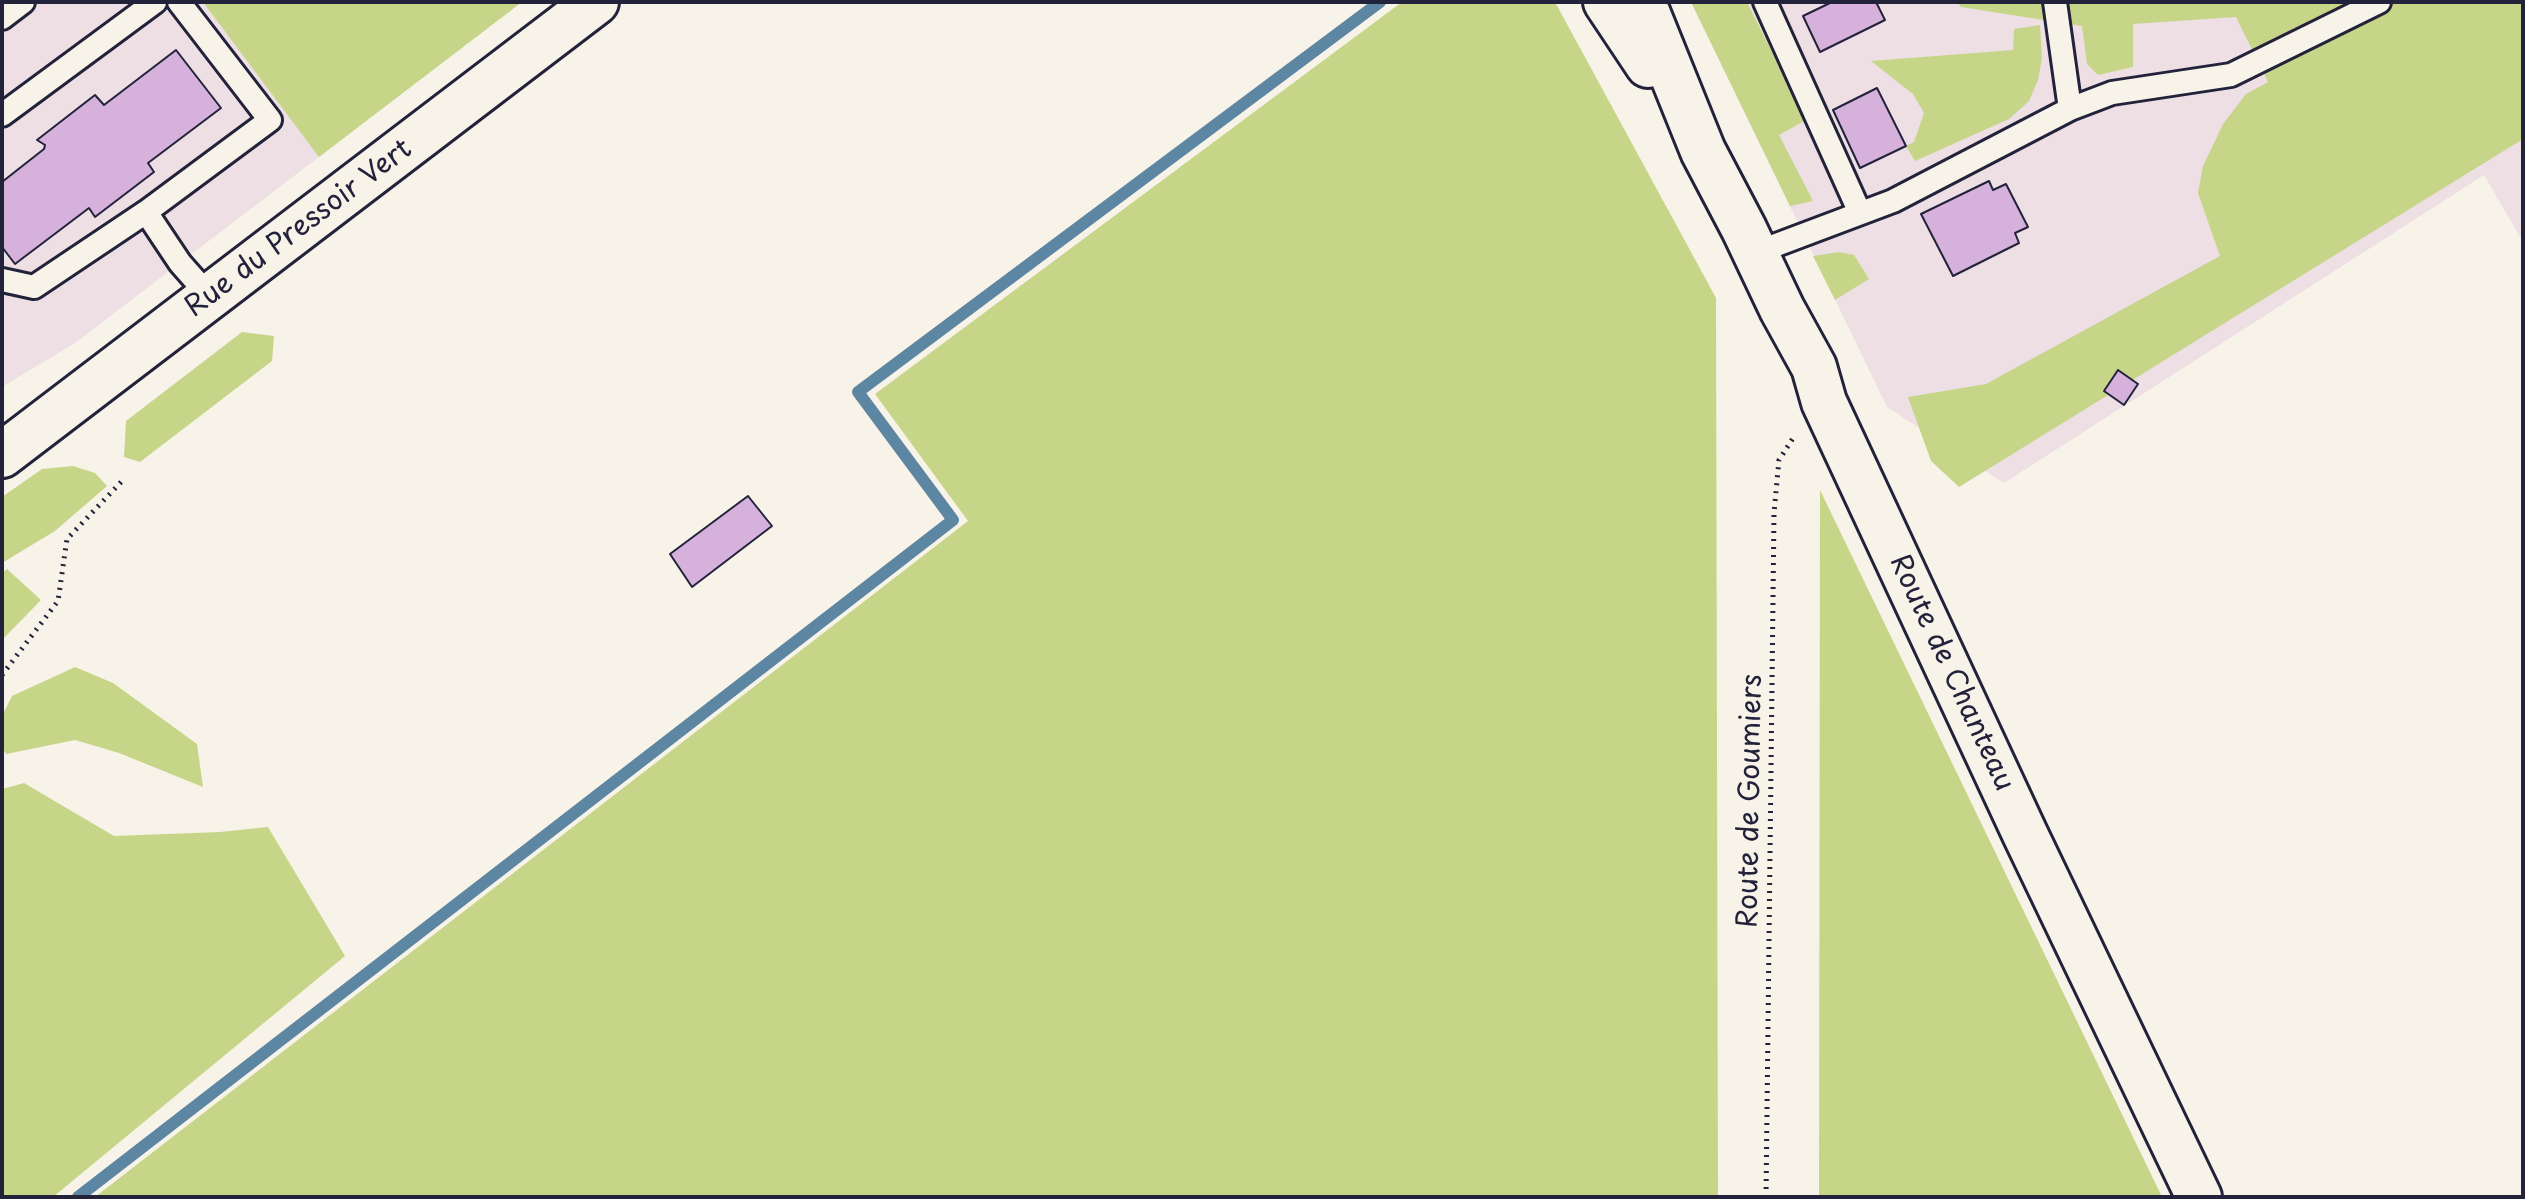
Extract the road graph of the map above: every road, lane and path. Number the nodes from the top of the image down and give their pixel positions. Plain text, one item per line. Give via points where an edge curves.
1 (23, 2) edge
2 (155, 2) edge
3 (179, 2) edge
4 (596, 2) edge
5 (1606, 2) edge
6 (1643, 2) edge
7 (1765, 2) edge
8 (2055, 2) edge
9 (2379, 2) edge
10 (2, 18) edge
11 (2070, 109) junction
12 (2, 115) edge
13 (1703, 151) junction
14 (146, 212) junction
15 (1860, 213) junction
16 (1755, 253) junction
17 (2, 280) edge
18 (210, 297) junction
19 (1801, 425) dead end
20 (2, 455) edge
21 (124, 479) dead end
22 (2, 675) edge
23 (1766, 1197) edge
24 (2199, 1197) edge

1 - 10 lane
2 - 12 lane
3 - 14 lane via 270,120
4 - 18 main road, Rue du Pressoir Vert
5 - 13 main road, Route de Chanteau
6 - 13 main road, Route de Chanteau
7 - 15 lane
8 - 11 lane
9 - 11 lane via 2231,75 2112,93
11 - 15 lane
13 - 16 main road, Route de Chanteau
14 - 17 lane via 34,287
14 - 18 lane
15 - 16 lane
16 - 24 main road, Route de Chanteau via 1814,367 1824,402
18 - 20 main road, Rue du Pressoir Vert
19 - 23 path, Route de Goumiers via 1779,460 1774,513
21 - 22 path via 67,539 58,601

